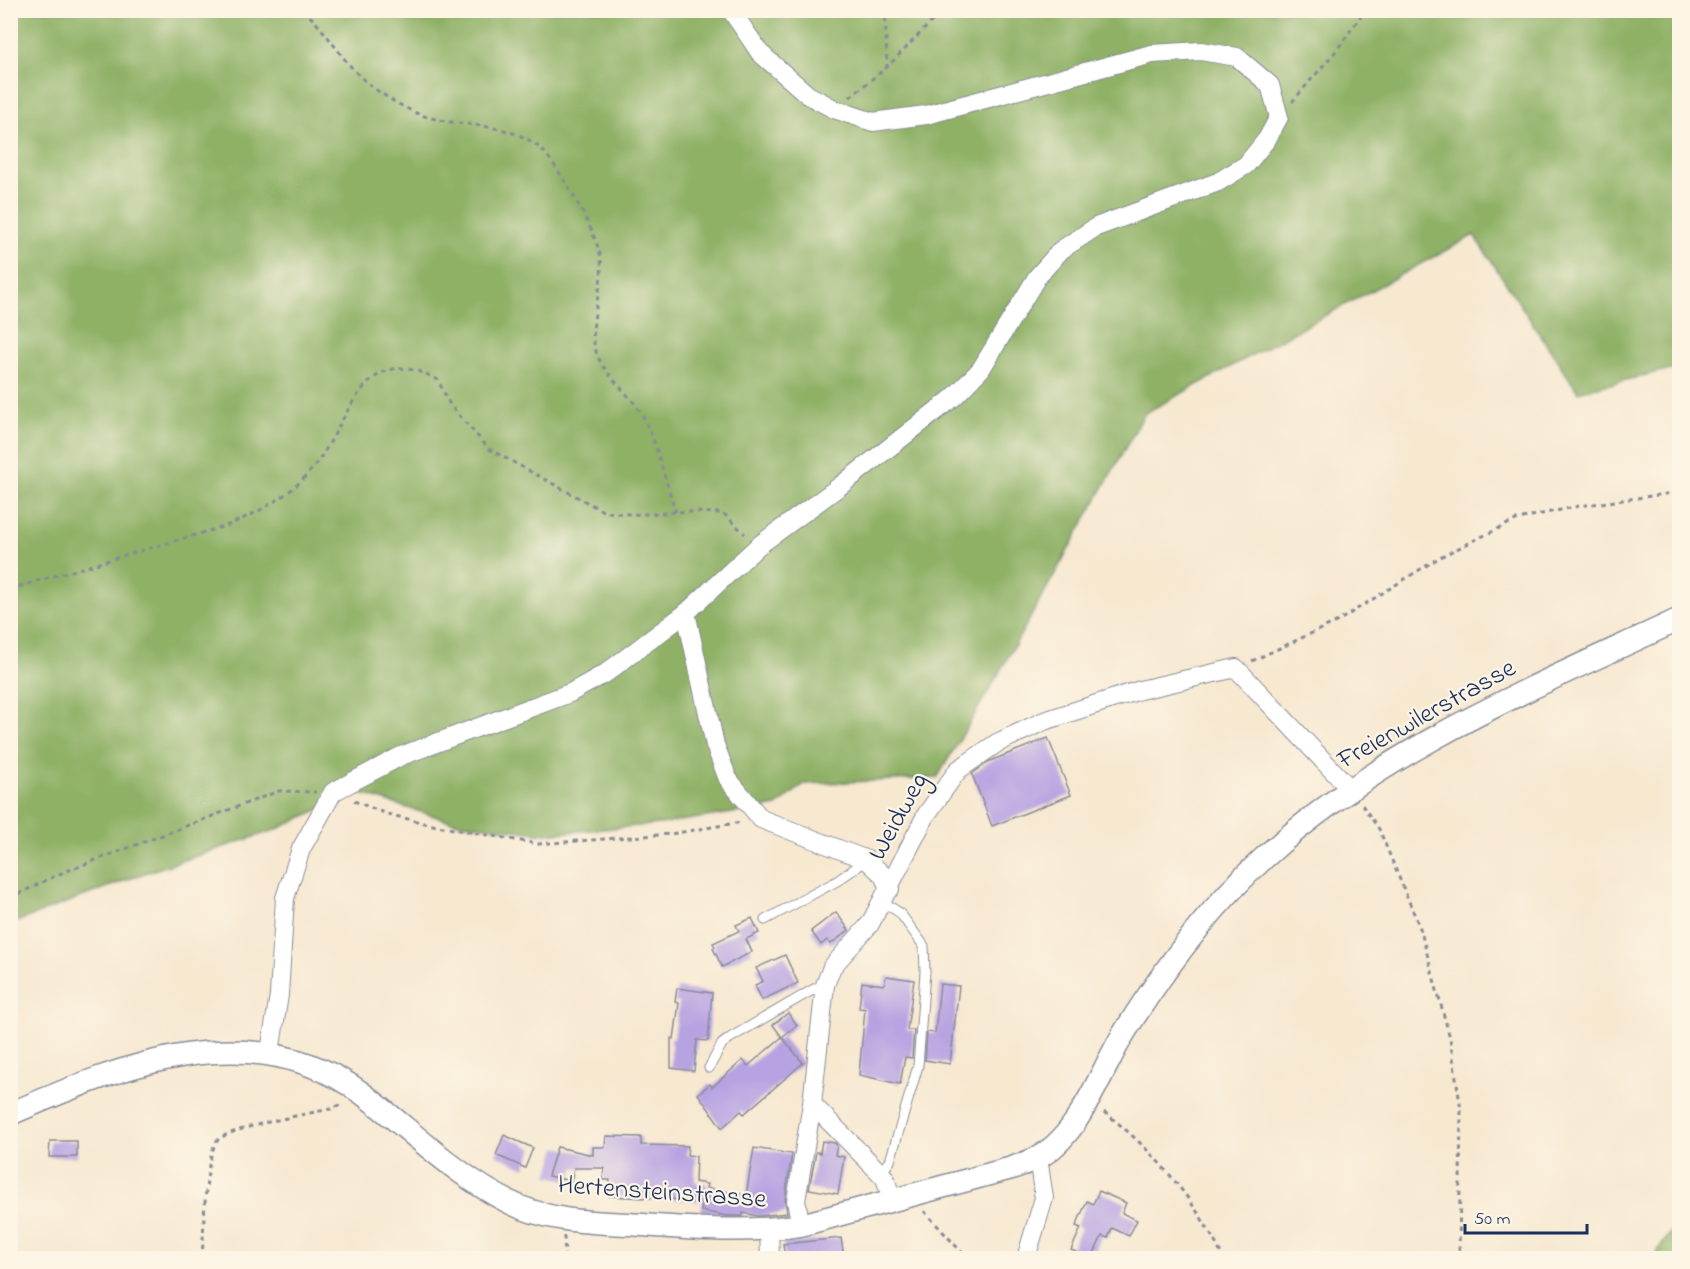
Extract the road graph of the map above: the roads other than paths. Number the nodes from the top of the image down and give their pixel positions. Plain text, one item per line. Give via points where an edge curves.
1 (732, 10) edge
2 (686, 613) junction
3 (1680, 619) edge
4 (1350, 789) junction
5 (867, 860) junction
6 (886, 895) junction
7 (765, 920) dead end
8 (825, 986) junction
9 (270, 1052) junction
10 (709, 1068) dead end
11 (812, 1104) junction
12 (10, 1114) edge
13 (1038, 1158) junction
14 (881, 1174) junction
15 (903, 1197) junction
16 (801, 1225) junction
17 (769, 1230) junction
18 (770, 1258) edge
19 (1026, 1258) edge

1 - 2 street via 760,53 808,95 834,110 873,122 926,115 1152,54 1201,51 1237,57 1270,85 1279,117 1267,140 1246,165 1218,182 1096,227 1060,250 1036,277 981,369 954,397 758,546
2 - 5 street via 715,745 728,779 761,819
2 - 9 street via 606,673 570,693 401,756 333,792 301,849 285,898 279,995
3 - 4 street, Freienwilerstrasse via 1483,712
4 - 6 street, Weidweg via 1236,668 1130,693 1044,721 997,743 958,770 926,815
4 - 13 street, Freienwilerstrasse via 1264,857 1184,946 1123,1034 1086,1104 1060,1140
5 - 6 street via 882,874
5 - 7 lane
6 - 8 street, Weidweg via 870,924 832,966
6 - 14 lane via 924,946 925,972 918,1066 890,1161
8 - 10 lane via 730,1038 722,1044
8 - 11 street, Weidweg
9 - 12 street, Hertensteinstrasse via 217,1050 176,1057 86,1083
9 - 17 street, Hertensteinstrasse via 324,1070 361,1092 490,1191 532,1211 563,1219
11 - 14 street
11 - 16 street, Weidweg via 796,1201
13 - 15 street, Hertensteinstrasse
13 - 19 street via 1044,1198
14 - 15 street
15 - 16 street, Hertensteinstrasse
16 - 17 street, Hertensteinstrasse
17 - 18 street

